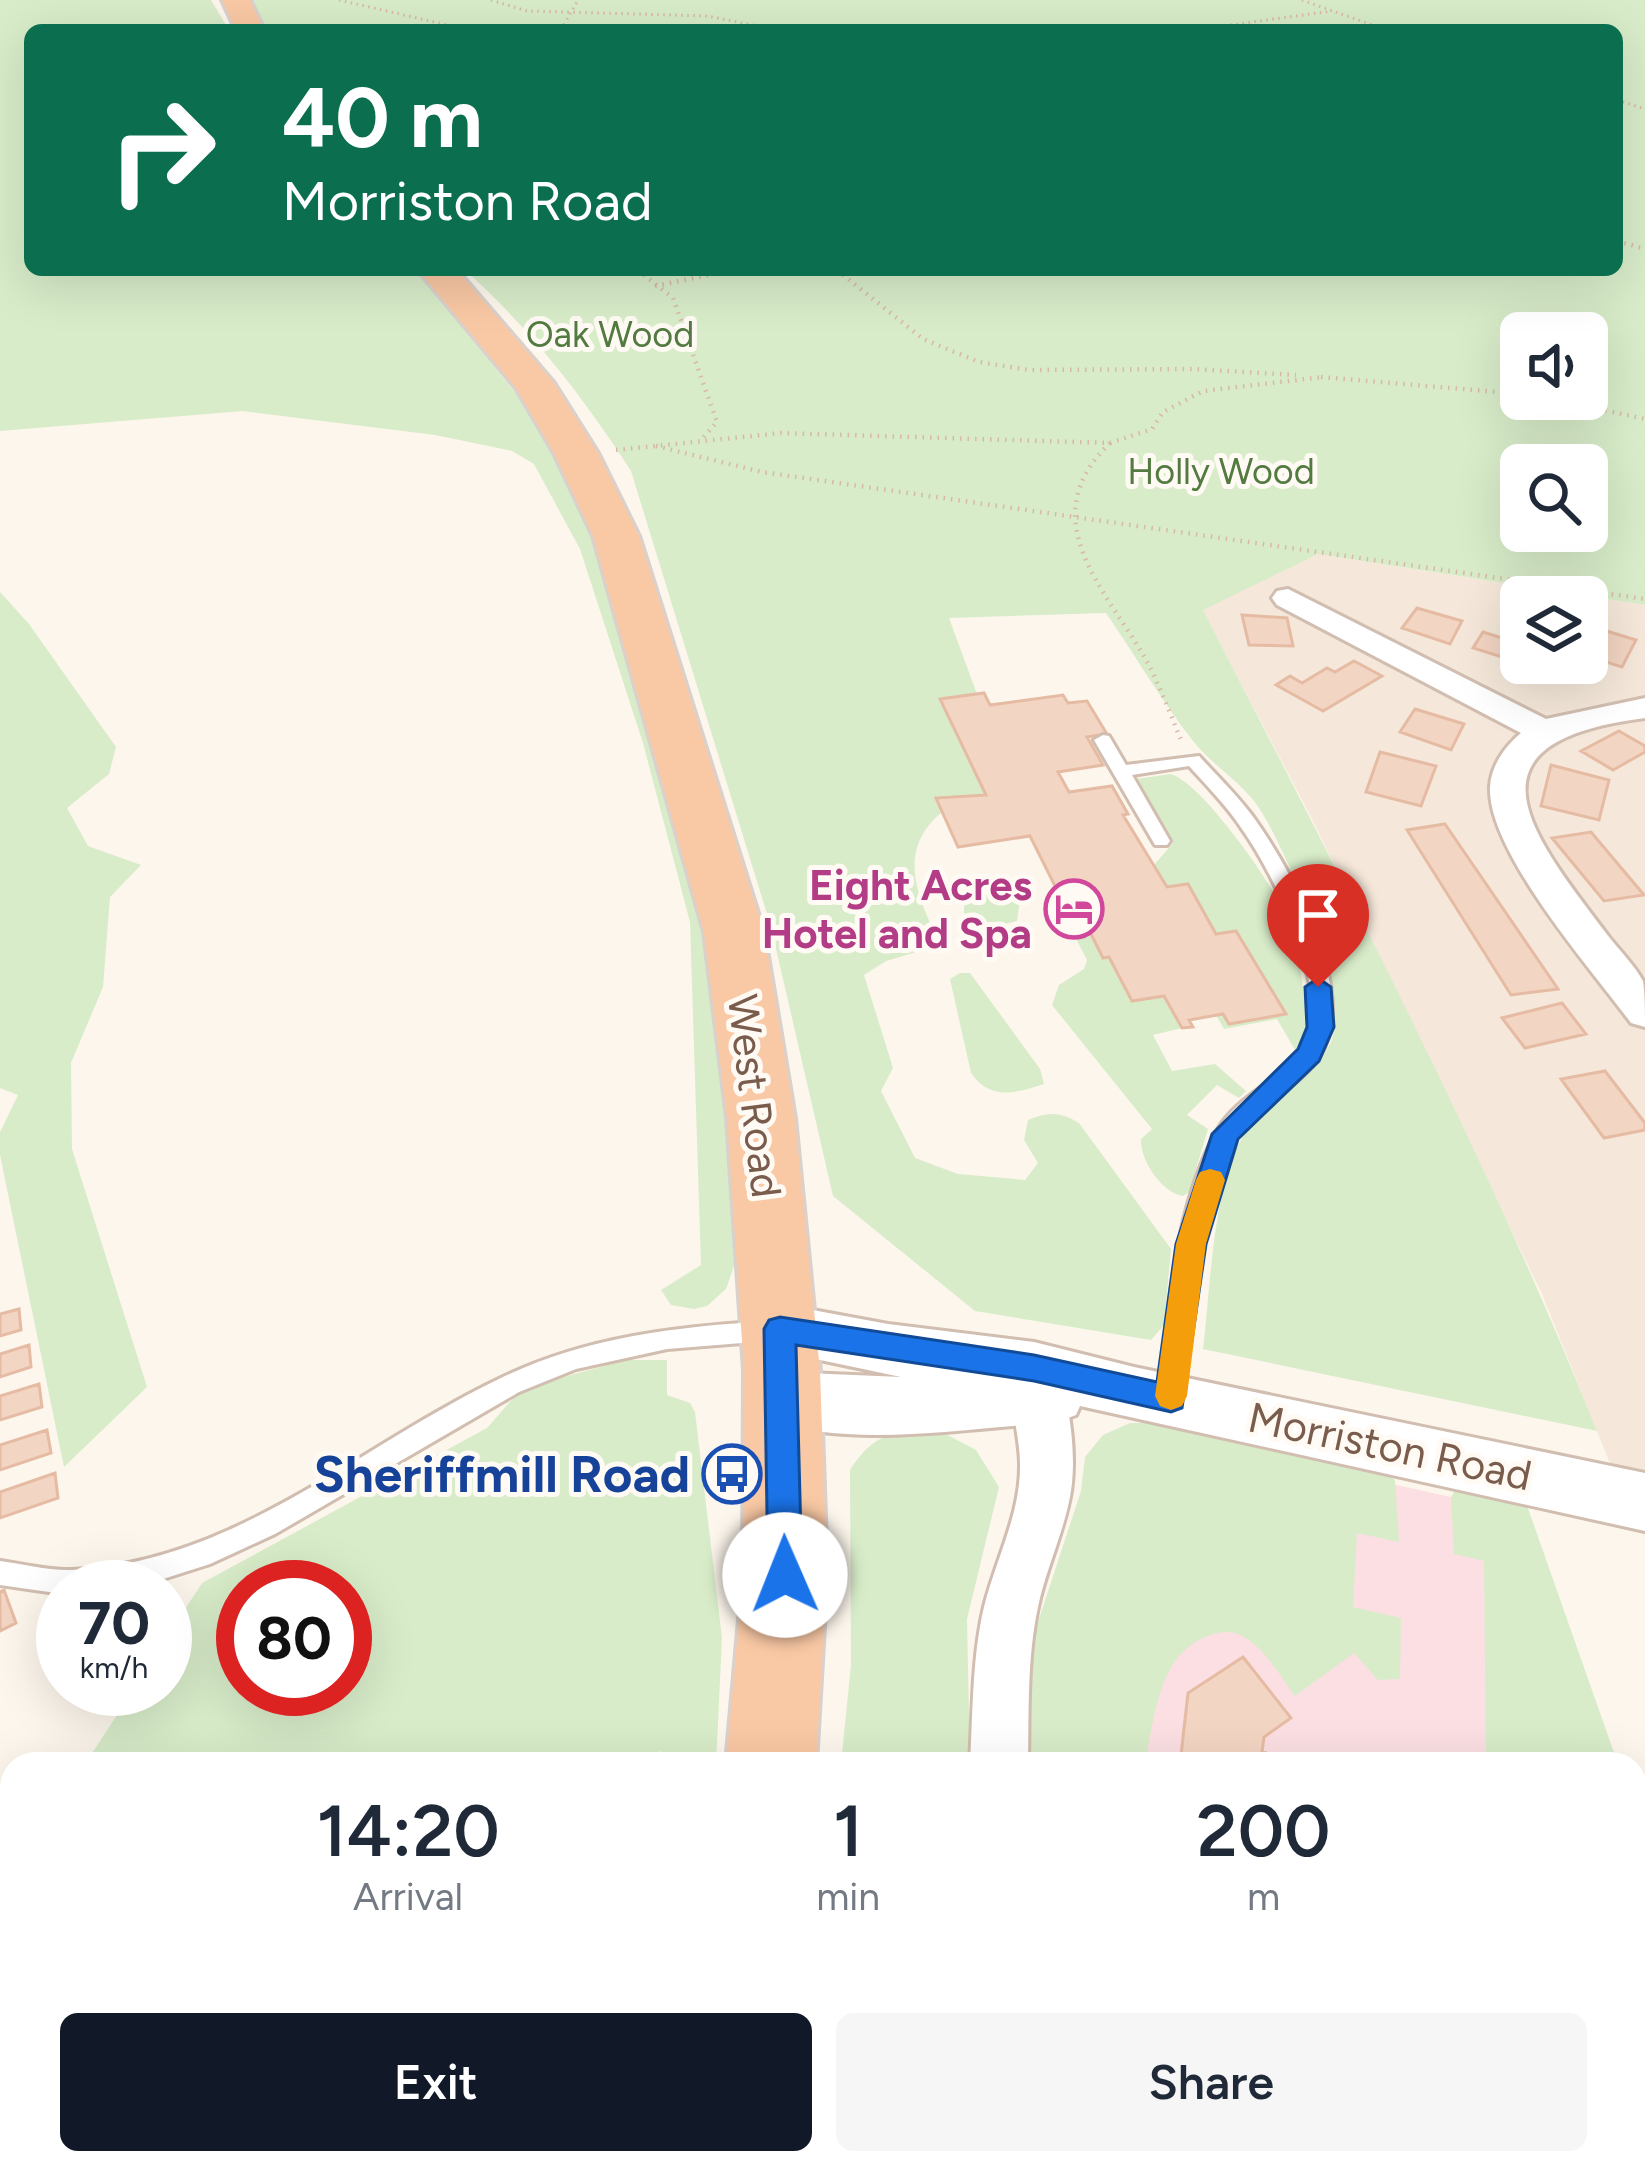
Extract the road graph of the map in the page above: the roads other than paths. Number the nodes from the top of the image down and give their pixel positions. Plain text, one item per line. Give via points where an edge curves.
1 (441, 276) edge
2 (1288, 598) dead end
3 (1645, 708) edge
4 (1541, 730) junction
5 (1103, 740) dead end
6 (1121, 771) junction
7 (1161, 842) dead end
8 (1627, 960) edge
9 (1645, 1013) edge
10 (781, 1364) junction
11 (1037, 1382) junction
12 (1152, 1396) junction
13 (1645, 1502) edge
14 (0, 1574) edge
15 (773, 1752) edge
16 (999, 1752) edge

1 - 10 highway, West Road via 533,383 616,536 734,932
2 - 4 street
3 - 4 street
4 - 8 street via 1514,759 1507,782 1513,828
5 - 6 lane
6 - 7 lane
6 - 12 lane via 1188,753 1247,822 1288,892 1314,963 1320,1027 1310,1054 1226,1134
8 - 9 street
10 - 11 street, Morriston Road via 868,1406
10 - 14 lane via 649,1339 554,1367 472,1404 244,1535 153,1574 77,1581
10 - 15 highway, West Road via 785,1575
11 - 12 street, Morriston Road
11 - 16 street via 1046,1490 1011,1606
12 - 13 street, Morriston Road

